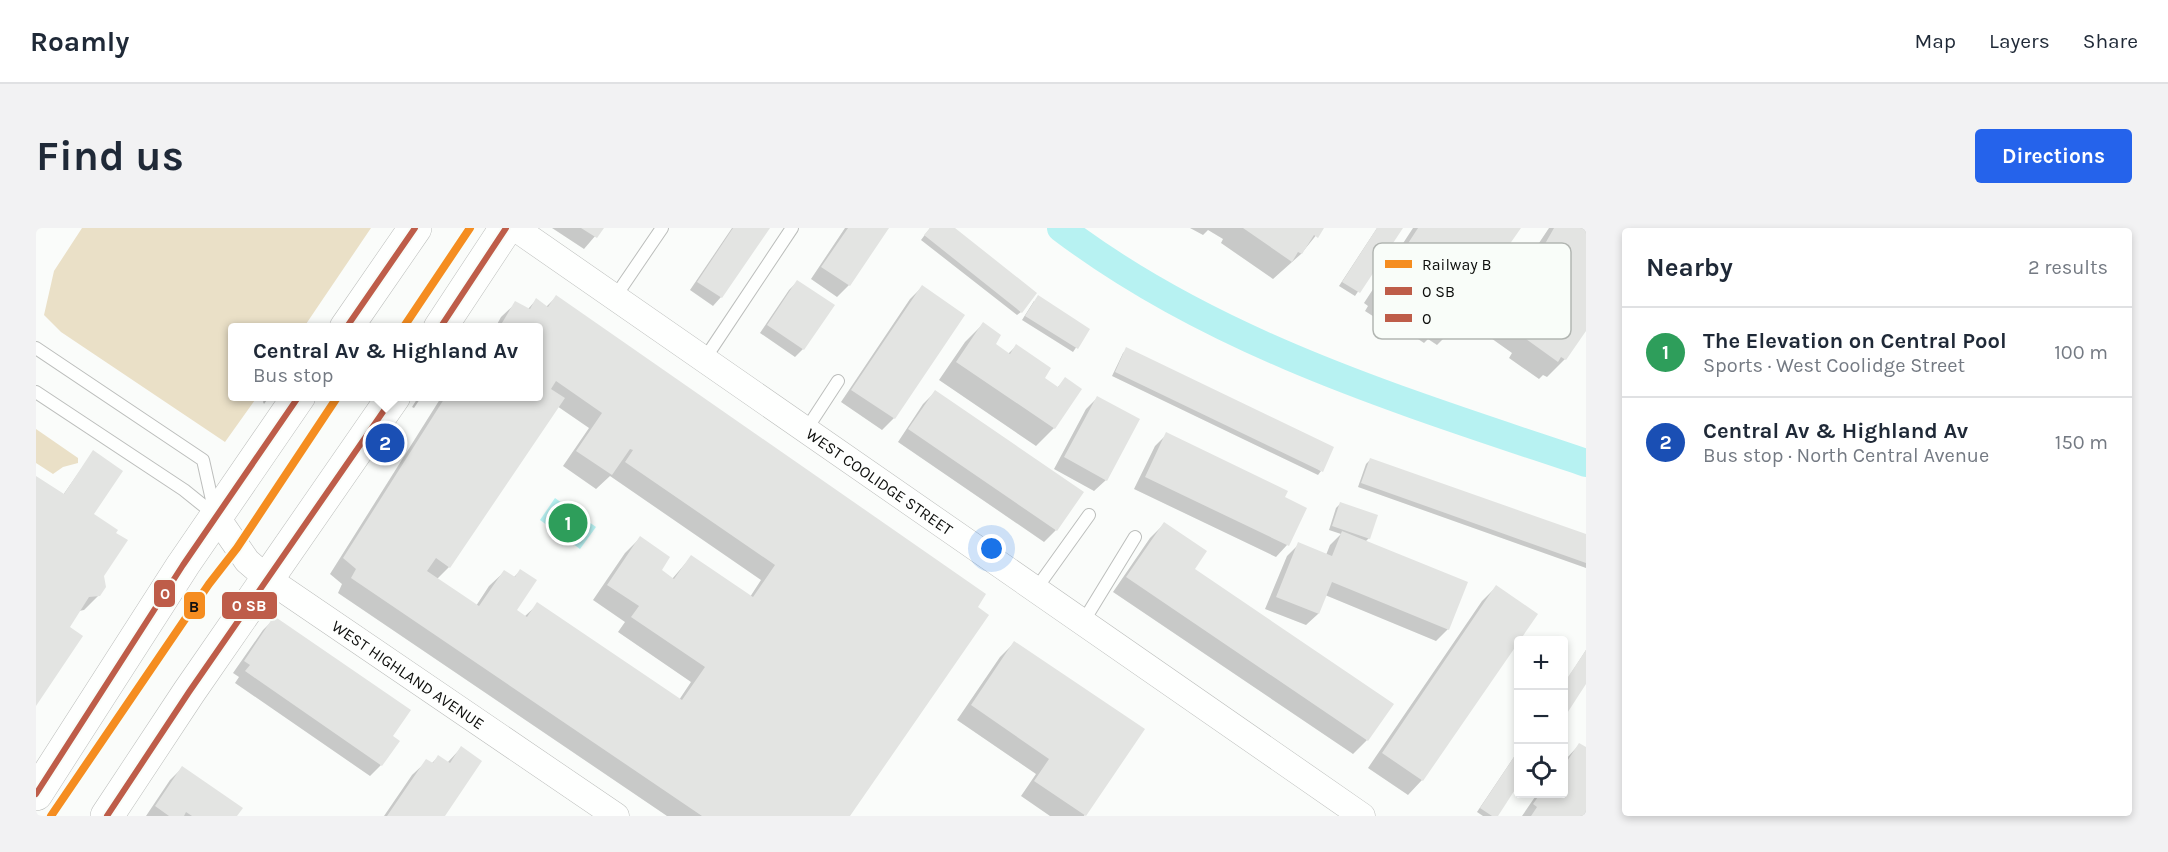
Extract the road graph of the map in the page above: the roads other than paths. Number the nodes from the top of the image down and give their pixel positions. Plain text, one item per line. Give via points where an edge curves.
1 (415, 228) edge
2 (506, 228) edge
3 (515, 228) edge
4 (662, 228) edge
5 (792, 228) edge
6 (615, 297) junction
7 (349, 323) edge
8 (443, 323) edge
9 (36, 348) edge
10 (704, 360) junction
11 (838, 381) dead end
12 (36, 393) edge
13 (296, 401) edge
14 (391, 401) edge
15 (806, 430) junction
16 (1089, 515) dead end
17 (216, 516) junction
18 (1135, 537) dead end
19 (268, 579) junction
20 (1036, 589) junction
21 (1083, 622) junction
22 (36, 794) edge
23 (107, 816) edge
24 (616, 816) edge
25 (1362, 816) edge

1 - 7 main road
2 - 8 main road
3 - 6 street, WEST COOLIDGE STREET
4 - 6 lane
5 - 10 lane
6 - 10 street, WEST COOLIDGE STREET
9 - 17 lane via 203,460
10 - 15 street, WEST COOLIDGE STREET
11 - 15 lane
12 - 17 lane via 184,490
13 - 17 main road
14 - 19 main road
15 - 20 street, WEST COOLIDGE STREET
16 - 20 lane
17 - 19 street, WEST HIGHLAND AVENUE via 247,561
17 - 22 main road
18 - 21 lane
19 - 23 main road
19 - 24 street, WEST HIGHLAND AVENUE
20 - 21 street, WEST COOLIDGE STREET
21 - 25 street, WEST COOLIDGE STREET

